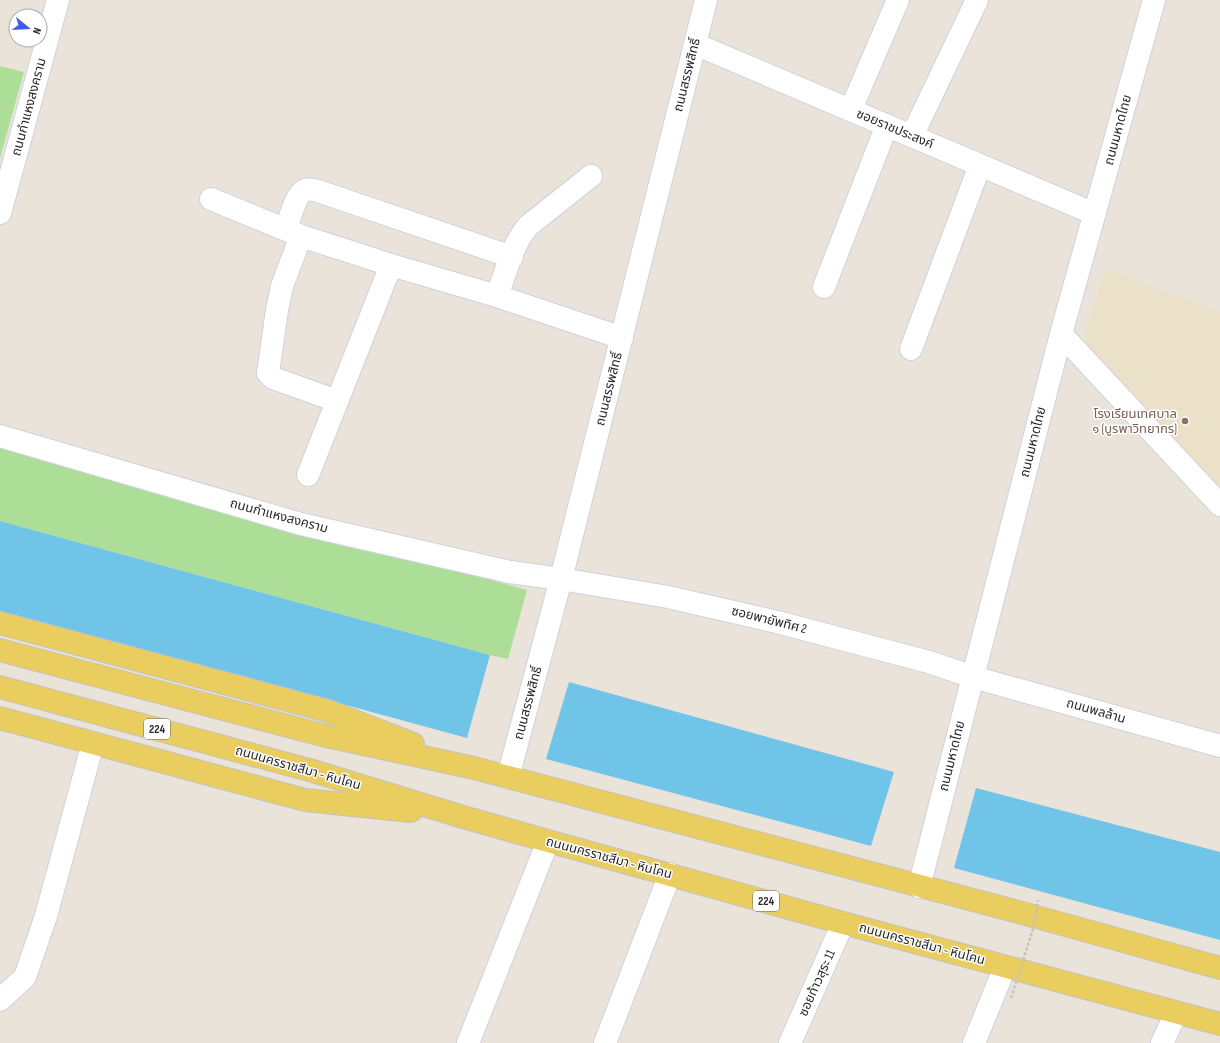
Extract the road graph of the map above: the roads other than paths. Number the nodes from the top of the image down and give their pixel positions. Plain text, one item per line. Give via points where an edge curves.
1 (58, 0) edge
2 (706, 0) edge
3 (898, 0) edge
4 (977, 0) edge
5 (1154, 0) edge
6 (695, 44) junction
7 (851, 109) junction
8 (888, 125) junction
9 (912, 136) junction
10 (980, 165) junction
11 (591, 176) dead end
12 (211, 199) dead end
13 (0, 213) edge
14 (1095, 214) junction
15 (293, 232) junction
16 (512, 257) junction
17 (391, 264) junction
18 (824, 287) dead end
19 (497, 296) junction
20 (1061, 334) junction
21 (622, 338) junction
22 (911, 349) dead end
23 (337, 402) junction
24 (0, 436) edge
25 (308, 475) dead end
26 (1220, 505) edge
27 (561, 579) junction
28 (0, 623) edge
29 (0, 650) edge
30 (972, 677) junction
31 (0, 687) edge
32 (0, 718) edge
33 (93, 743) junction
34 (1220, 746) edge
35 (474, 768) junction
36 (508, 777) junction
37 (464, 817) junction
38 (548, 841) junction
39 (670, 874) junction
40 (919, 887) junction
41 (843, 923) junction
42 (1005, 967) junction
43 (1220, 968) edge
44 (0, 1000) edge
45 (1176, 1012) junction
46 (1220, 1024) edge
47 (468, 1043) edge
48 (605, 1043) edge
49 (790, 1043) edge
50 (974, 1043) edge
51 (1162, 1043) edge

1 - 13 street, ถนนกำแหงสงคราม
2 - 6 street, ถนนสรรพสิทธิ์
3 - 7 street
4 - 9 street
5 - 14 street, ถนนมหาดไทย
6 - 7 street, ซอยราชประสงค์
6 - 21 street, ถนนสรรพสิทธิ์
7 - 8 street, ซอยราชประสงค์
8 - 9 street, ซอยราชประสงค์
8 - 18 street
9 - 10 street, ซอยราชประสงค์
10 - 14 street, ซอยราชประสงค์
10 - 22 street
11 - 16 street via 528,226 521,235
12 - 15 street
14 - 20 street, ถนนมหาดไทย
15 - 16 street via 298,198 302,192 309,189
15 - 17 street
15 - 23 street via 276,310 268,373 273,378
16 - 19 street
17 - 19 street
17 - 23 street
19 - 21 street
20 - 26 street
20 - 30 street, ถนนมหาดไทย
21 - 27 street, ถนนสรรพสิทธิ์
23 - 25 street
24 - 27 street, ถนนกำแหงสงคราม via 301,524 510,572
27 - 30 street, ซอยพายัพทิศ 2 via 668,597 777,622 929,662
27 - 36 street, ถนนสรรพสิทธิ์
28 - 35 main road via 328,711
29 - 35 main road via 322,736
30 - 34 street, ถนนพลล้าน
30 - 40 street, ถนนมหาดไทย
31 - 37 main road, ถนนนครราชสีมา - หินโคน / 224 via 313,771
32 - 33 main road
33 - 37 main road via 305,800
33 - 44 street via 46,916 25,978
35 - 36 main road
36 - 40 main road
37 - 38 main road, ถนนนครราชสีมา - หินโคน / 224
38 - 39 main road, ถนนนครราชสีมา - หินโคน / 224
38 - 47 street
39 - 41 main road, ถนนนครราชสีมา - หินโคน / 224
39 - 48 street
40 - 43 main road
41 - 42 main road, ถนนนครราชสีมา - หินโคน / 224
41 - 49 street, ซอยท้าวสุระ 11
42 - 45 main road, ถนนนครราชสีมา - หินโคน / 224
42 - 50 street
45 - 46 main road, ถนนนครราชสีมา - หินโคน / 224
45 - 51 street

